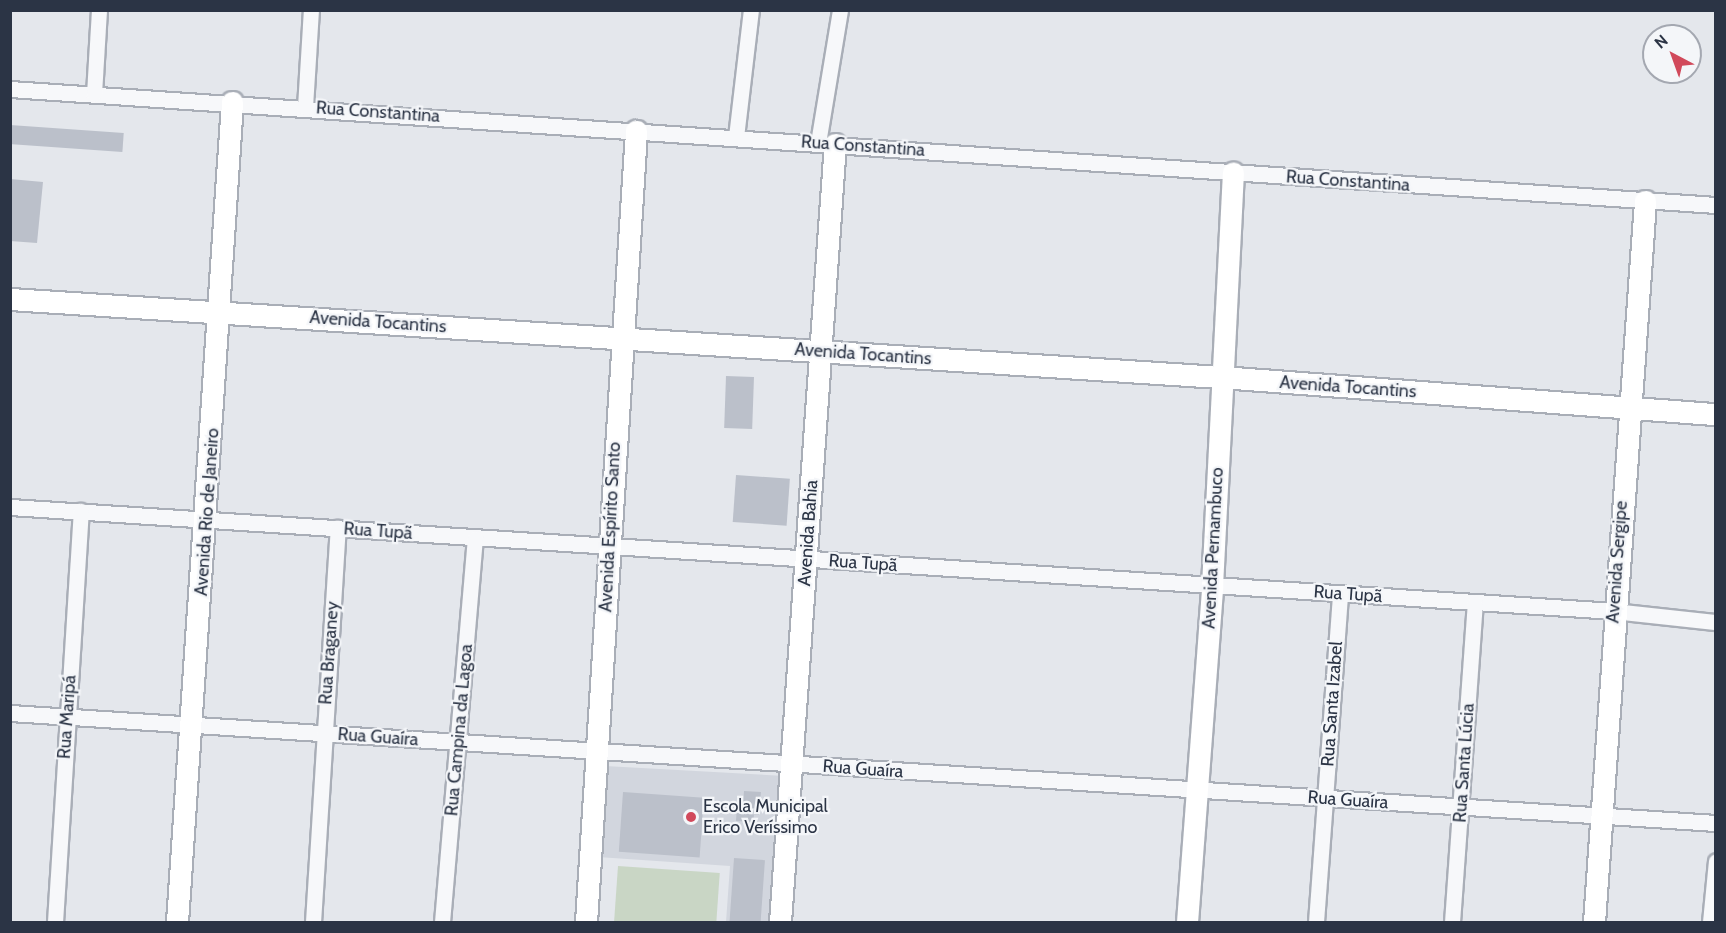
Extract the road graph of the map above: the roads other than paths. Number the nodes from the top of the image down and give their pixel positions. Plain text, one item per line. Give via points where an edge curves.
1 (99, 10) edge
2 (312, 10) edge
3 (751, 10) edge
4 (840, 10) edge
5 (10, 89) edge
6 (94, 94) junction
7 (232, 102) junction
8 (305, 107) junction
9 (636, 131) junction
10 (736, 137) junction
11 (826, 143) junction
12 (1233, 173) junction
13 (1645, 201) junction
14 (1716, 206) edge
15 (10, 299) edge
16 (221, 311) junction
17 (620, 338) junction
18 (820, 352) junction
19 (1221, 377) junction
20 (1627, 408) junction
21 (1716, 414) edge
22 (10, 507) edge
23 (81, 511) junction
24 (206, 520) junction
25 (338, 528) junction
26 (475, 538) junction
27 (609, 549) junction
28 (807, 559) junction
29 (1212, 586) junction
30 (1340, 594) junction
31 (1475, 603) junction
32 (1614, 611) junction
33 (1716, 622) edge
34 (10, 713) edge
35 (67, 717) junction
36 (192, 725) junction
37 (324, 734) junction
38 (459, 743) junction
39 (596, 751) junction
40 (791, 764) junction
41 (1197, 790) junction
42 (1325, 799) junction
43 (1460, 808) junction
44 (1599, 815) junction
45 (1716, 823) edge
46 (1716, 861) edge
47 (56, 922) edge
48 (177, 922) edge
49 (314, 922) edge
50 (442, 922) edge
51 (586, 922) edge
52 (780, 922) edge
53 (1187, 922) edge
54 (1316, 922) edge
55 (1452, 922) edge
56 (1594, 922) edge
57 (1710, 922) edge

1 - 6 street
2 - 8 street
3 - 10 street
4 - 11 street
5 - 6 street, Rua Constantina
6 - 7 street, Rua Constantina
7 - 8 street, Rua Constantina
7 - 16 street, Avenida Rio de Janeiro
8 - 9 street, Rua Constantina
9 - 10 street, Rua Constantina
9 - 17 street, Avenida Espírito Santo
10 - 11 street, Rua Constantina
11 - 12 street, Rua Constantina
11 - 18 street, Avenida Bahia
12 - 13 street, Rua Constantina
12 - 19 street, Avenida Pernambuco
13 - 14 street, Rua Constantina
13 - 20 street, Avenida Sergipe
15 - 16 street, Avenida Tocantins
16 - 17 street, Avenida Tocantins
16 - 24 street, Avenida Rio de Janeiro
17 - 18 street, Avenida Tocantins
17 - 27 street, Avenida Espírito Santo
18 - 19 street, Avenida Tocantins
18 - 28 street, Avenida Bahia
19 - 20 street, Avenida Tocantins
19 - 29 street, Avenida Pernambuco
20 - 21 street, Avenida Tocantins
20 - 32 street, Avenida Sergipe
22 - 23 street, Rua Tupã
23 - 24 street, Rua Tupã
23 - 35 street, Rua Maripá
24 - 25 street, Rua Tupã
24 - 36 street, Avenida Rio de Janeiro
25 - 26 street, Rua Tupã
25 - 37 street, Rua Braganey
26 - 27 street, Rua Tupã
26 - 38 street, Rua Campina da Lagoa
27 - 28 street, Rua Tupã
27 - 39 street, Avenida Espírito Santo
28 - 29 street, Rua Tupã
28 - 40 street, Avenida Bahia
29 - 30 street, Rua Tupã
29 - 41 street, Avenida Pernambuco
30 - 31 street, Rua Tupã
30 - 42 street, Rua Santa Izabel
31 - 32 street, Rua Tupã
31 - 43 street, Rua Santa Lúcia
32 - 33 street, Rua Tupã
32 - 44 street, Avenida Sergipe
34 - 35 street, Rua Guaíra
35 - 36 street, Rua Guaíra
35 - 47 street, Rua Maripá
36 - 37 street, Rua Guaíra
36 - 48 street, Avenida Rio de Janeiro
37 - 38 street, Rua Guaíra
37 - 49 street, Rua Braganey
38 - 39 street, Rua Guaíra
38 - 50 street, Rua Campina da Lagoa
39 - 40 street, Rua Guaíra
39 - 51 street, Avenida Espírito Santo
40 - 41 street, Rua Guaíra
40 - 52 street, Avenida Bahia
41 - 42 street, Rua Guaíra
41 - 53 street, Avenida Pernambuco
42 - 43 street, Rua Guaíra
42 - 54 street, Rua Santa Izabel
43 - 44 street, Rua Guaíra
43 - 55 street, Rua Santa Lúcia
44 - 45 street, Rua Guaíra
44 - 56 street, Avenida Sergipe
46 - 57 street

